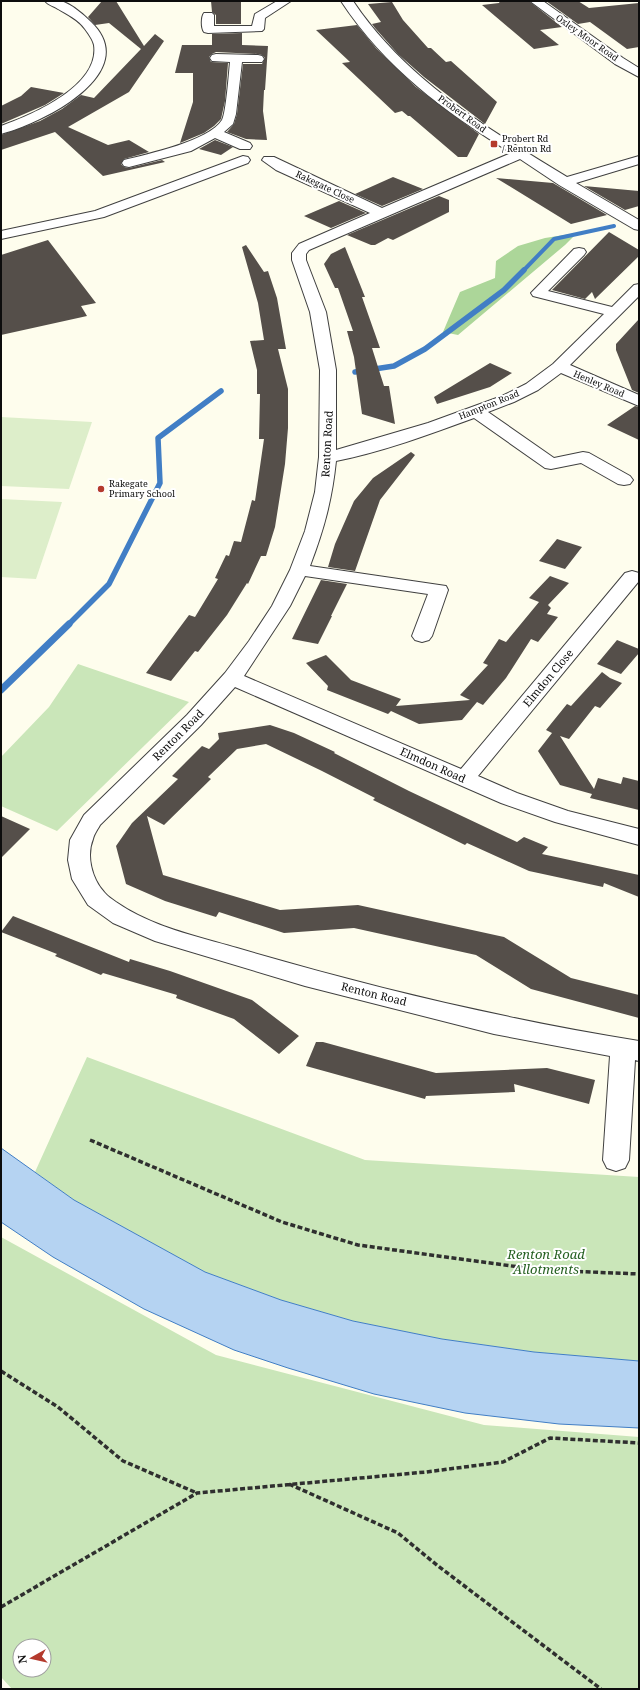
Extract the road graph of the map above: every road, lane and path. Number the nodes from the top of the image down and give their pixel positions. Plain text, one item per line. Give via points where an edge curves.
1 (285, 1) edge
2 (346, 1) edge
3 (536, 1) edge
4 (59, 2) edge
5 (208, 14) dead end
6 (216, 58) dead end
7 (237, 58) junction
8 (632, 58) dead end
9 (258, 59) dead end
10 (619, 61) junction
11 (639, 73) edge
12 (1, 130) edge
13 (216, 133) junction
14 (520, 154) junction
15 (243, 160) junction
16 (639, 160) edge
17 (128, 163) dead end
18 (564, 182) junction
19 (381, 213) junction
20 (639, 226) edge
21 (1, 234) edge
22 (579, 252) dead end
23 (639, 288) edge
24 (615, 312) junction
25 (560, 367) junction
26 (639, 401) edge
27 (475, 412) junction
28 (328, 457) junction
29 (624, 480) dead end
30 (299, 570) junction
31 (632, 577) dead end
32 (422, 636) dead end
33 (232, 678) junction
34 (464, 779) junction
35 (639, 837) edge
36 (631, 1050) edge
37 (90, 1140) dead end
38 (616, 1160) dead end
39 (639, 1274) edge
40 (1, 1371) edge
41 (639, 1443) edge
42 (289, 1484) junction
43 (197, 1493) junction
44 (1, 1607) edge
45 (602, 1689) edge

1 - 5 street via 259,16 258,29 208,30
2 - 14 street, Probert Road via 378,42 420,83 460,114
3 - 10 street, Oxley Moor Road
4 - 12 street via 95,33 100,53 97,66 76,93 37,116
6 - 7 street
7 - 9 street
7 - 13 street via 230,114 228,121
8 - 10 street
10 - 11 street, Oxley Moor Road
13 - 15 street via 251,145 241,148 236,153
13 - 17 street via 186,148
14 - 18 street, Probert Road
14 - 19 street, Renton Road
15 - 19 street, Rakegate Close via 256,162 273,155 281,167
15 - 21 street via 99,214
16 - 18 street
18 - 20 street, Probert Road
19 - 28 street, Renton Road via 304,247 298,255 323,334 328,370
22 - 24 street via 538,293
23 - 24 street, Hampton Road
24 - 25 street, Hampton Road
25 - 26 street, Henley Road
25 - 27 street, Hampton Road via 532,387
27 - 28 street, Hampton Road via 350,453
27 - 29 street via 551,464 583,457
28 - 30 street, Renton Road via 324,492 314,531
30 - 32 street via 439,590
30 - 33 street, Renton Road via 281,606
31 - 34 street, Elmdon Close
33 - 34 street, Elmdon Road
33 - 36 street, Renton Road via 194,720 92,820 81,840 79,860 83,879 96,899 121,917 163,935 305,977 494,1024
34 - 35 street, Elmdon Road via 563,817
36 - 38 street
37 - 39 path via 282,1222 358,1245 541,1270
40 - 43 path via 58,1407 123,1461
41 - 42 path via 550,1438 503,1462 426,1472
42 - 43 path
42 - 45 path via 398,1533
43 - 44 path

